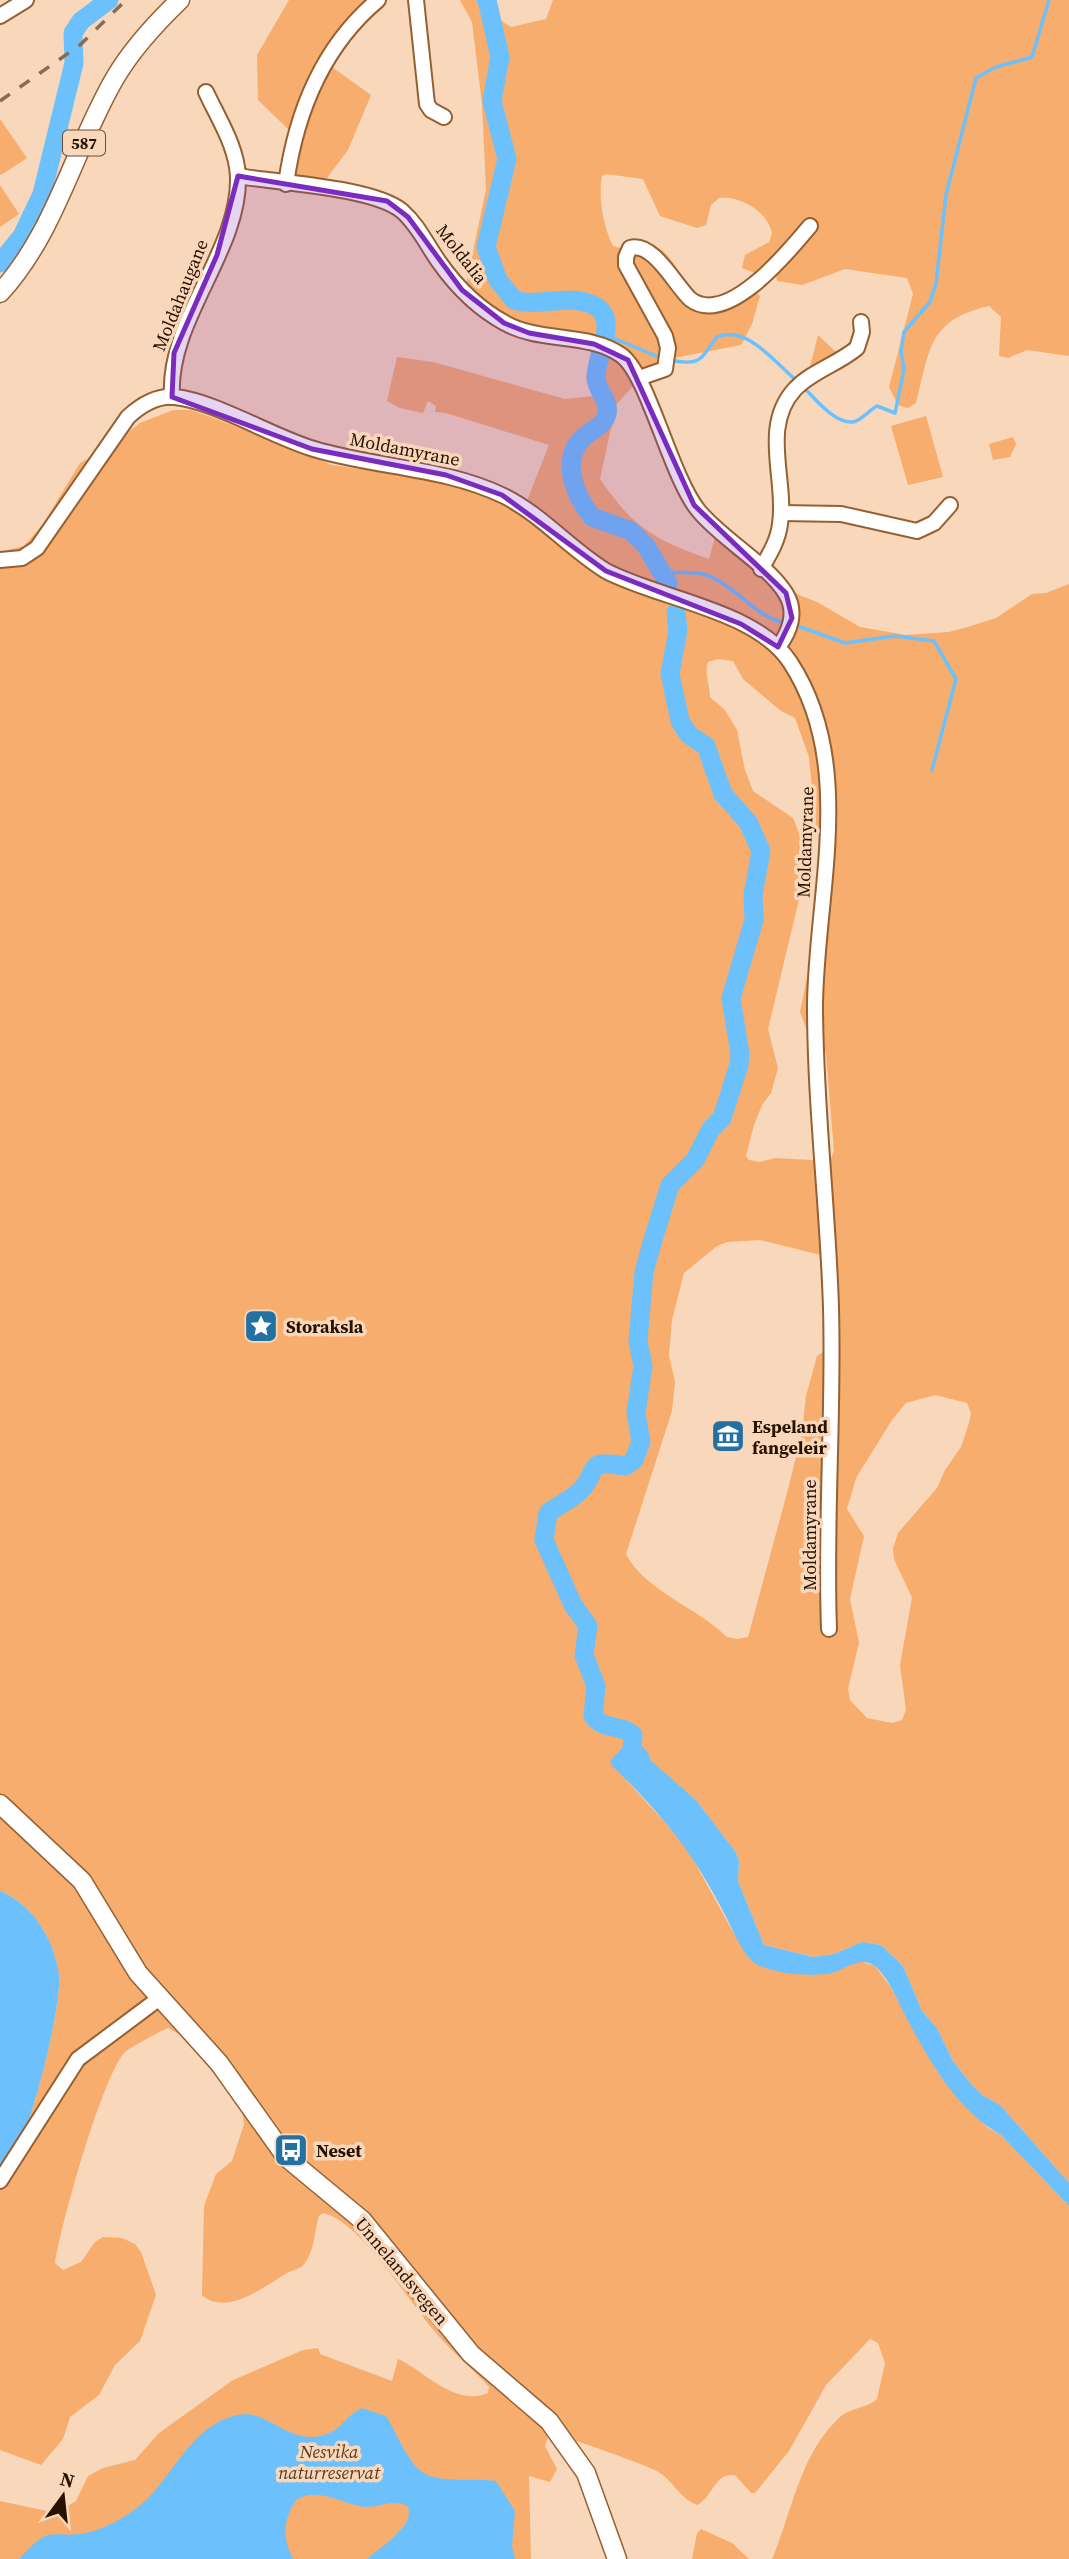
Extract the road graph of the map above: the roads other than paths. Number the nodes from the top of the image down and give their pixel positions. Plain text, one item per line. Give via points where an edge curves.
1 (26, 0) edge
2 (180, 0) edge
3 (378, 0) edge
4 (416, 0) edge
5 (0, 16) edge
6 (206, 92) dead end
7 (444, 117) dead end
8 (238, 176) junction
9 (286, 184) junction
10 (810, 226) dead end
11 (0, 293) edge
12 (861, 322) dead end
13 (639, 378) junction
14 (172, 397) junction
15 (950, 505) dead end
16 (781, 513) junction
17 (0, 560) edge
18 (761, 569) junction
19 (778, 648) junction
20 (829, 1629) dead end
21 (0, 1804) edge
22 (161, 1997) junction
23 (0, 2181) edge
24 (617, 2559) edge

1 - 5 street
2 - 11 main road, 587 via 115,78 37,242
3 - 9 street via 342,36 303,105
4 - 7 street via 427,104
6 - 8 street, Moldahaugane via 234,153
8 - 9 street, Moldalia
8 - 14 street, Moldahaugane via 225,233 174,353
9 - 13 street, Moldalia via 387,201 408,217 462,290 504,323 529,333 610,349 628,360
10 - 13 street via 764,276 714,307 698,306 690,299 651,251 631,248 626,265 665,335 667,360 665,369
12 - 16 street via 857,348 802,383 785,401 778,423
13 - 18 street, Moldalia via 694,505
14 - 17 street via 149,401 128,417 37,548 22,558
14 - 19 street, Moldamyrane via 195,401 312,449 446,475 494,491 534,514 606,571 735,621
15 - 16 street via 934,523 916,531 841,514
16 - 18 street via 778,536
18 - 19 street, Moldalia via 786,593 790,607 790,628
19 - 20 street, Moldamyrane via 800,678 813,714 828,799 815,1008 831,1311
21 - 22 main road, Unnelandsvegen via 82,1881 138,1973
22 - 23 street via 78,2059
22 - 24 main road, Unnelandsvegen via 219,2063 293,2164 362,2220 471,2354 549,2421 586,2473

